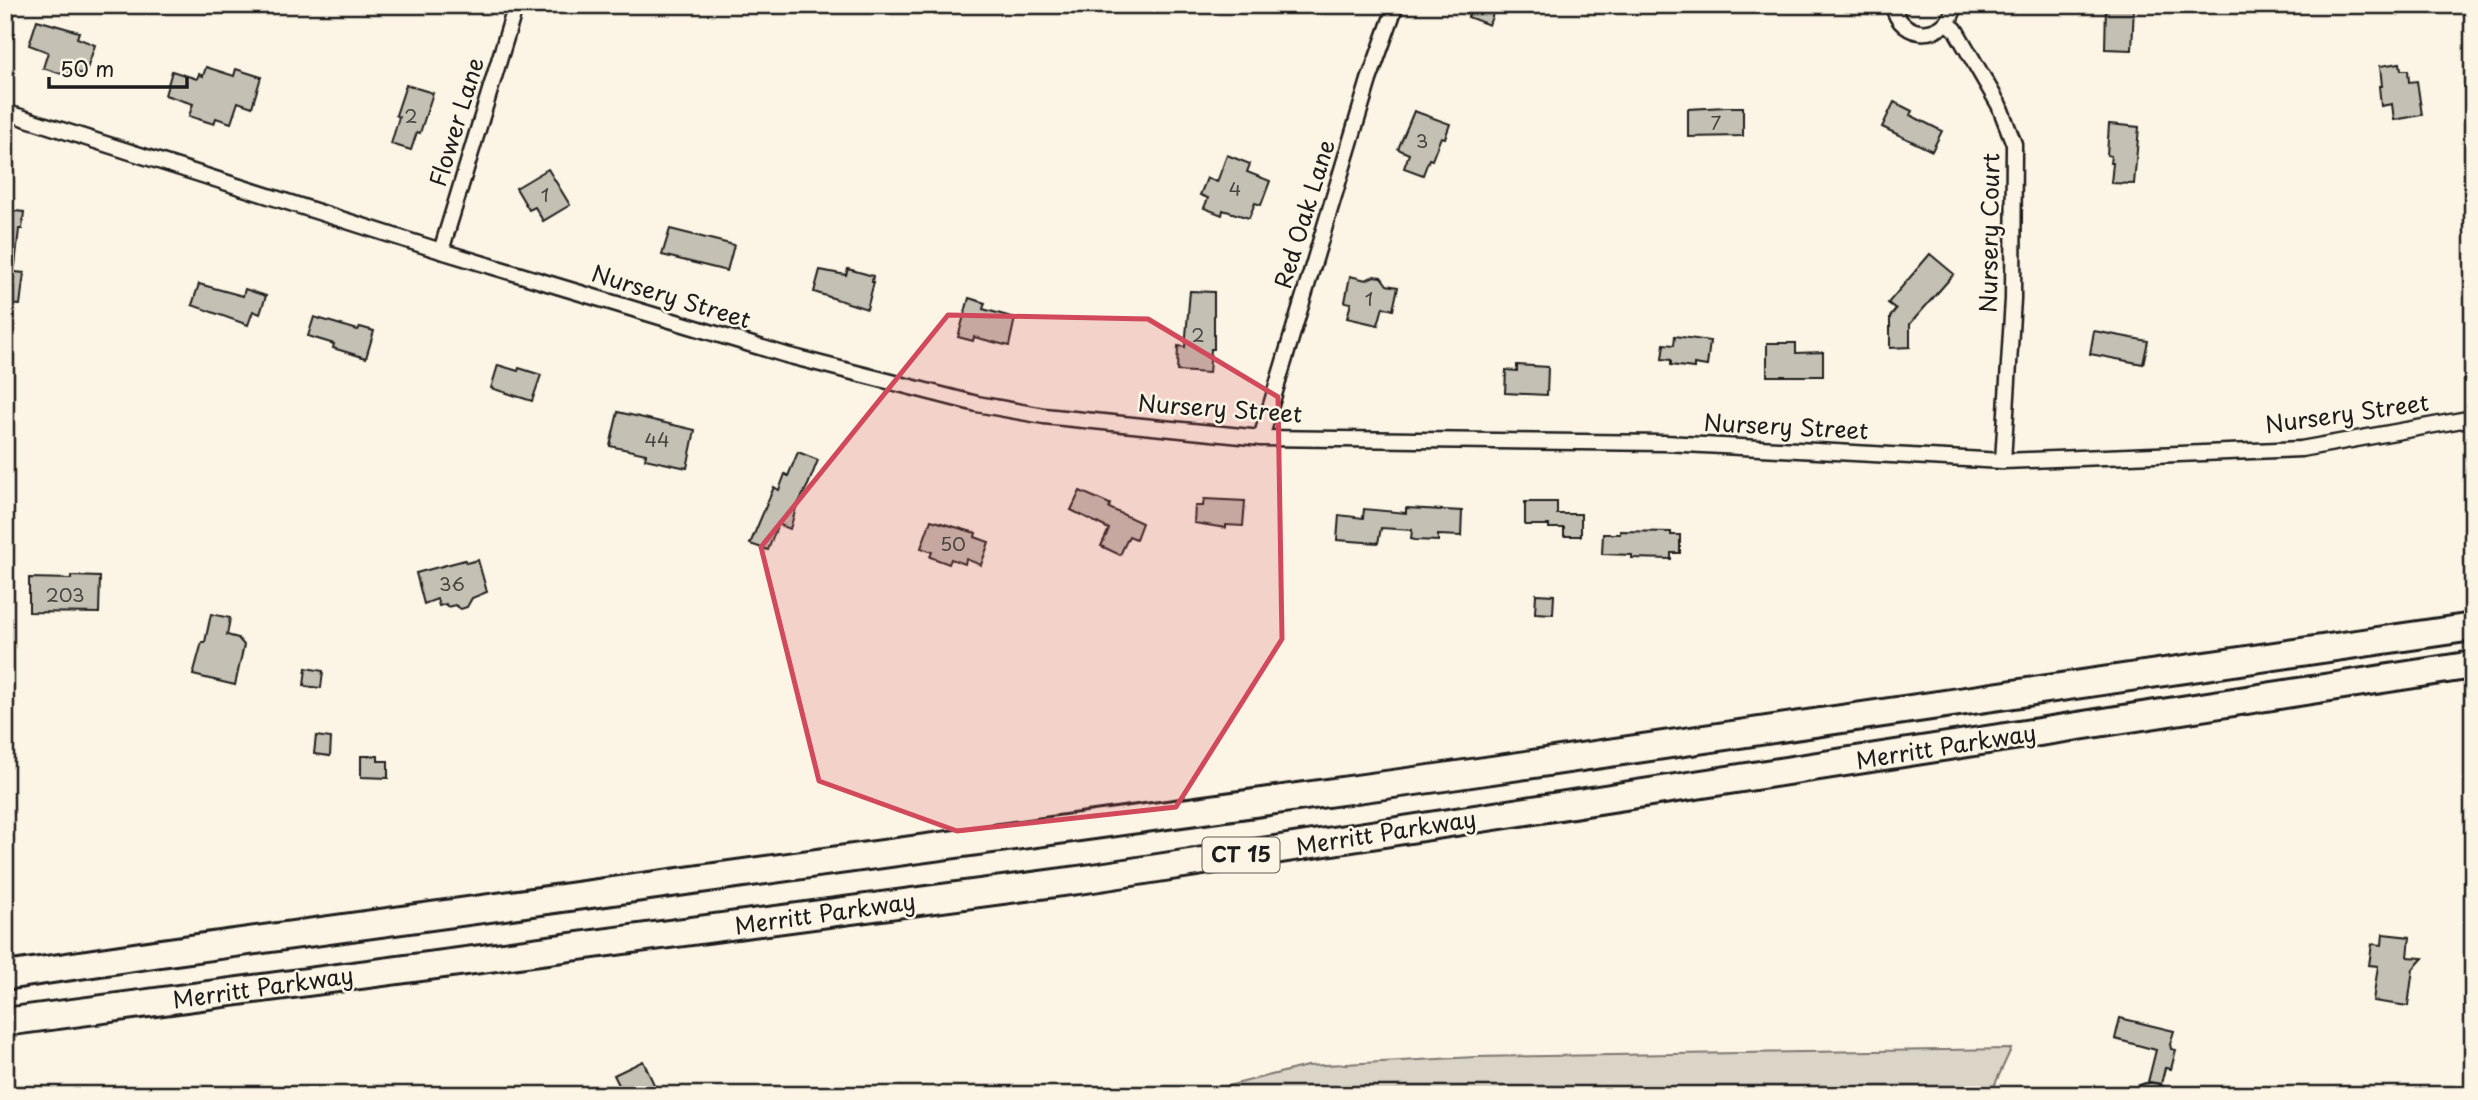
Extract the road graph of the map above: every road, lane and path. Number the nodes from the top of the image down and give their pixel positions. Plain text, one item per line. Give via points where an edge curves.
1 (516, 5) edge
2 (1396, 5) edge
3 (1894, 5) edge
4 (1955, 5) edge
5 (1947, 23) junction
6 (5, 112) edge
7 (441, 251) junction
8 (2473, 418) edge
9 (1261, 438) junction
10 (2003, 461) junction
11 (2473, 627) edge
12 (2473, 665) edge
13 (5, 976) edge
14 (5, 1022) edge
15 (2134, 1095) edge
16 (2166, 1095) edge

1 - 7 street, Flower Lane
2 - 9 street, Red Oak Lane
3 - 5 street via 1900,22 1917,33 1933,32
4 - 5 street
5 - 10 street, Nursery Court via 1955,29 1999,105 2014,144 2013,299
6 - 7 street, Nursery Street
7 - 9 street, Nursery Street via 786,355 976,404 1044,416
8 - 10 street, Nursery Street via 2301,449
9 - 10 street, Nursery Street via 1665,443
11 - 13 highway, Merritt Parkway / CT 15 via 1444,777
12 - 14 highway, Merritt Parkway / CT 15 via 1093,878
15 - 16 lane via 2150,1087

